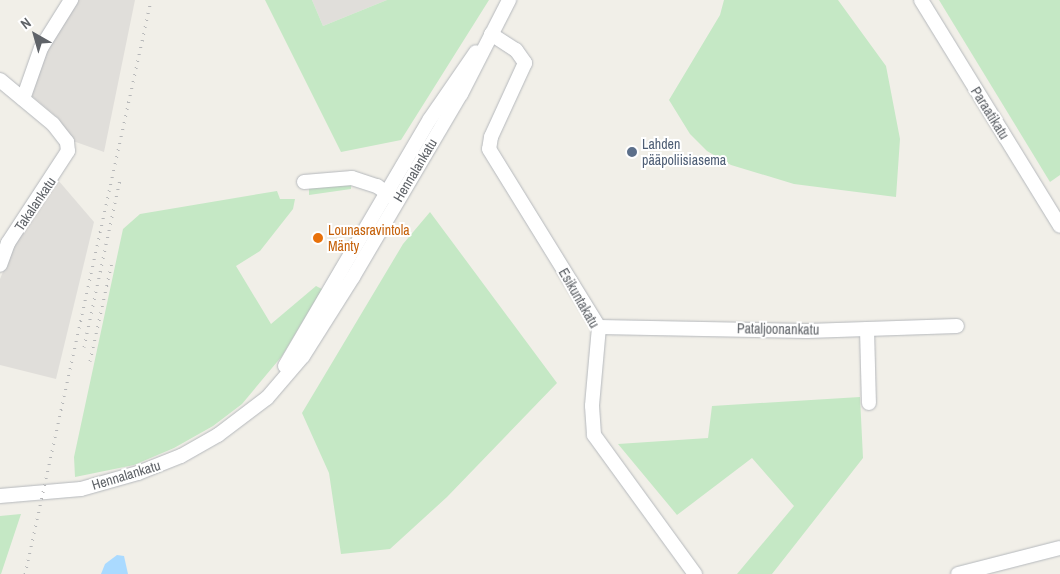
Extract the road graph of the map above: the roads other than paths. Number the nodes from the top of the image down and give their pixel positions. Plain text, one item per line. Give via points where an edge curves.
1 (71, 0) edge
2 (509, 0) edge
3 (921, 0) edge
4 (491, 34) junction
5 (0, 80) edge
6 (23, 99) junction
7 (304, 182) dead end
8 (392, 197) junction
9 (1055, 207) edge
10 (1060, 226) edge
11 (0, 265) edge
12 (957, 326) dead end
13 (599, 328) junction
14 (867, 329) junction
15 (869, 403) dead end
16 (0, 496) edge
17 (1060, 548) edge
18 (978, 571) edge
19 (695, 574) edge
20 (958, 574) edge

1 - 6 street via 41,48
2 - 4 street, Hennalankatu
3 - 9 street, Paraatikatu
4 - 8 street, Hennalankatu via 461,69
4 - 13 street, Esikuntakatu via 516,50 524,63 491,137 489,149
5 - 6 street
6 - 11 street, Takalankatu via 53,124 67,142 65,160 8,243
7 - 8 street via 352,178
8 - 16 street, Hennalankatu via 281,372 240,419 181,456 138,473 81,489
9 - 10 street, Paraatikatu
12 - 14 street, Pataljoonankatu
13 - 14 street, Pataljoonankatu
13 - 19 street, Esikuntakatu via 592,406 594,435
14 - 15 street
17 - 18 street
18 - 20 street

